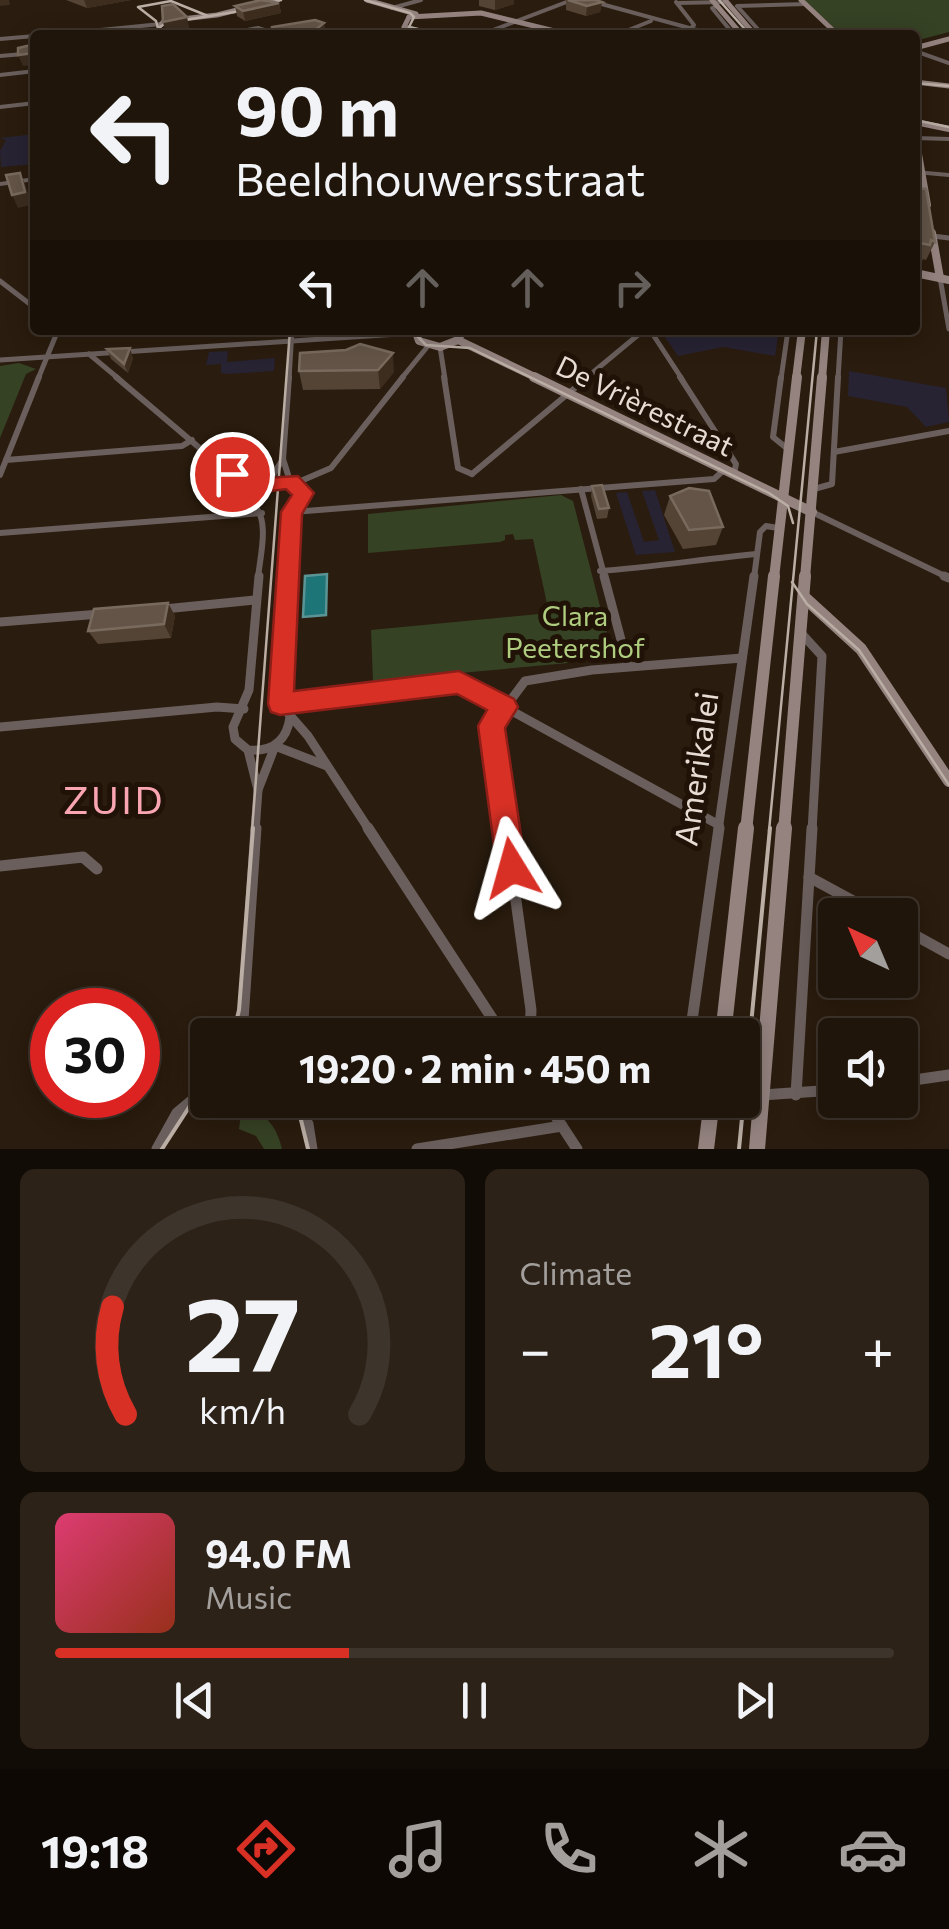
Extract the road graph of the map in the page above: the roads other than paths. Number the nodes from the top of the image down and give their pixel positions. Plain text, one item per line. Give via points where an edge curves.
1 (280, 0) edge
2 (365, 0) edge
3 (421, 0) edge
4 (572, 0) edge
5 (584, 0) edge
6 (728, 1) edge
7 (675, 2) edge
8 (714, 3) edge
9 (803, 4) edge
10 (750, 6) junction
11 (394, 8) junction
12 (736, 14) junction
13 (415, 15) junction
14 (745, 16) junction
15 (514, 21) junction
16 (650, 21) junction
17 (162, 23) junction
18 (128, 28) junction
19 (690, 28) junction
20 (113, 30) edge
21 (131, 30) edge
22 (161, 30) edge
23 (404, 30) edge
24 (492, 30) edge
25 (551, 30) edge
26 (628, 30) edge
27 (684, 30) joint
28 (697, 30) edge
29 (733, 30) edge
30 (735, 30) edge
31 (750, 30) edge
32 (758, 30) edge
33 (832, 30) edge
34 (30, 36) edge
35 (949, 37) edge
36 (2, 39) edge
37 (920, 46) edge
38 (920, 49) edge
39 (30, 53) edge
40 (0, 56) edge
41 (949, 63) edge
42 (30, 72) edge
43 (0, 76) edge
44 (920, 83) edge
45 (949, 86) edge
46 (30, 104) edge
47 (0, 107) edge
48 (920, 121) edge
49 (949, 127) edge
50 (920, 136) edge
51 (949, 139) edge
52 (920, 172) edge
53 (949, 175) edge
54 (30, 180) edge
55 (920, 180) edge
56 (0, 184) edge
57 (933, 236) junction
58 (949, 238) edge
59 (920, 273) edge
60 (945, 279) edge
61 (0, 280) edge
62 (30, 304) edge
63 (948, 318) edge
64 (949, 328) edge
65 (58, 335) edge
66 (292, 335) edge
67 (365, 335) edge
68 (418, 335) edge
69 (460, 335) edge
70 (641, 335) edge
71 (650, 335) edge
72 (787, 335) edge
73 (801, 335) edge
74 (826, 335) edge
75 (842, 335) edge
76 (291, 341) junction
77 (428, 346) junction
78 (440, 346) junction
79 (89, 354) junction
80 (46, 356) junction
81 (0, 360) edge
82 (568, 394) junction
83 (949, 430) edge
84 (192, 440) junction
85 (789, 450) junction
86 (834, 452) junction
87 (283, 459) junction
88 (6, 460) junction
89 (729, 472) junction
90 (232, 474) junction
91 (472, 474) junction
92 (0, 476) edge
93 (293, 482) junction
94 (266, 484) junction
95 (580, 489) junction
96 (814, 489) junction
97 (254, 495) junction
98 (476, 498) junction
99 (782, 498) junction
100 (292, 512) junction
101 (812, 512) junction
102 (262, 513) junction
103 (778, 528) junction
104 (0, 533) edge
105 (757, 554) junction
106 (600, 571) junction
107 (949, 578) edge
108 (804, 597) junction
109 (256, 600) junction
110 (154, 610) edge
111 (116, 612) edge
112 (0, 622) edge
113 (832, 622) junction
114 (801, 629) junction
115 (742, 658) junction
116 (628, 666) junction
117 (280, 704) junction
118 (505, 707) junction
119 (244, 710) junction
120 (290, 717) junction
121 (0, 727) edge
122 (276, 746) junction
123 (248, 750) junction
124 (327, 766) junction
125 (949, 781) edge
126 (258, 790) junction
127 (719, 826) junction
128 (0, 866) edge
129 (97, 869) dead end
130 (809, 877) junction
131 (848, 898) edge
132 (918, 937) edge
133 (949, 954) edge
134 (243, 1018) edge
135 (492, 1018) edge
136 (531, 1018) edge
137 (692, 1018) edge
138 (725, 1018) edge
139 (949, 1076) edge
140 (918, 1080) edge
141 (818, 1092) edge
142 (762, 1095) junction
143 (796, 1095) junction
144 (190, 1103) edge
145 (305, 1118) edge
146 (557, 1118) edge
147 (710, 1118) edge
148 (562, 1126) junction
149 (157, 1149) edge
150 (312, 1149) edge
151 (417, 1149) edge
152 (577, 1149) edge
153 (706, 1149) edge
154 (757, 1149) edge

1 - 17 street
2 - 11 street
3 - 11 street
4 - 15 street
5 - 16 street
5 - 19 street
6 - 8 street
6 - 10 street
6 - 12 street
7 - 8 street
7 - 19 street
8 - 29 street
8 - 30 street
9 - 10 street
9 - 33 street
10 - 14 street via 739,6
11 - 13 street
12 - 14 street
12 - 31 street
13 - 15 street via 477,13
13 - 23 street
14 - 32 street
15 - 24 street
15 - 25 street
16 - 26 street
16 - 27 street
17 - 18 street
17 - 22 street
18 - 20 street
18 - 21 street
19 - 27 street
19 - 28 street
34 - 36 street
35 - 37 street
38 - 41 street
39 - 40 street
42 - 43 street
44 - 45 street
46 - 47 street
48 - 49 street
50 - 51 street
52 - 53 street
54 - 56 street
55 - 57 street
57 - 58 street
57 - 60 street
59 - 60 street
60 - 63 street
61 - 62 street
63 - 64 street
65 - 80 street
66 - 76 street
67 - 76 street
68 - 77 street
69 - 78 street
69 - 82 street, De Vrièrestraat
70 - 82 street
71 - 89 street via 736,464
72 - 85 street, Amerikalei via 773,437
73 - 85 street, Amerikalei
74 - 96 street
75 - 86 street
76 - 79 street
76 - 87 street
77 - 78 street
77 - 93 street via 332,468
78 - 91 street via 458,468
79 - 80 street
79 - 84 street
80 - 81 street
80 - 88 street
82 - 89 street, De Vrièrestraat
82 - 91 street
83 - 86 street
84 - 88 street
84 - 90 street
85 - 99 street, Amerikalei
86 - 96 street via 832,484
87 - 93 street
87 - 94 street
88 - 92 street
89 - 95 street
89 - 99 street, De Vrièrestraat
90 - 94 street
90 - 97 street
91 - 98 street
93 - 94 street
93 - 100 street via 303,498
94 - 97 street
95 - 98 street
95 - 106 street
96 - 101 street
97 - 102 street
98 - 100 street
99 - 101 street, De Vrièrestraat
99 - 103 street, Amerikalei
100 - 117 street
101 - 107 street
101 - 108 street
102 - 104 street
102 - 109 street
103 - 105 street via 762,528
103 - 138 street, Amerikalei
105 - 106 street
105 - 115 street, Amerikalei
106 - 116 street
108 - 113 street
108 - 114 street
109 - 110 street
109 - 119 street
111 - 112 street
113 - 114 street via 812,620
113 - 125 street via 861,649
114 - 130 street via 822,656
114 - 142 street
115 - 116 street
115 - 127 street, Amerikalei
116 - 118 street via 525,681
117 - 118 street via 459,682
117 - 120 street
118 - 127 street
118 - 136 street via 492,726
119 - 121 street
119 - 123 street via 233,733
120 - 122 street
120 - 124 street
122 - 123 street
122 - 124 street
122 - 126 street
123 - 126 street
124 - 135 street
126 - 134 street
127 - 137 street, Amerikalei
128 - 129 street via 83,857
130 - 131 street
130 - 143 street
132 - 133 street
139 - 140 street
141 - 143 street
142 - 143 street
142 - 154 street
144 - 149 street
145 - 150 street
146 - 148 street
147 - 153 street
148 - 151 street
148 - 152 street

